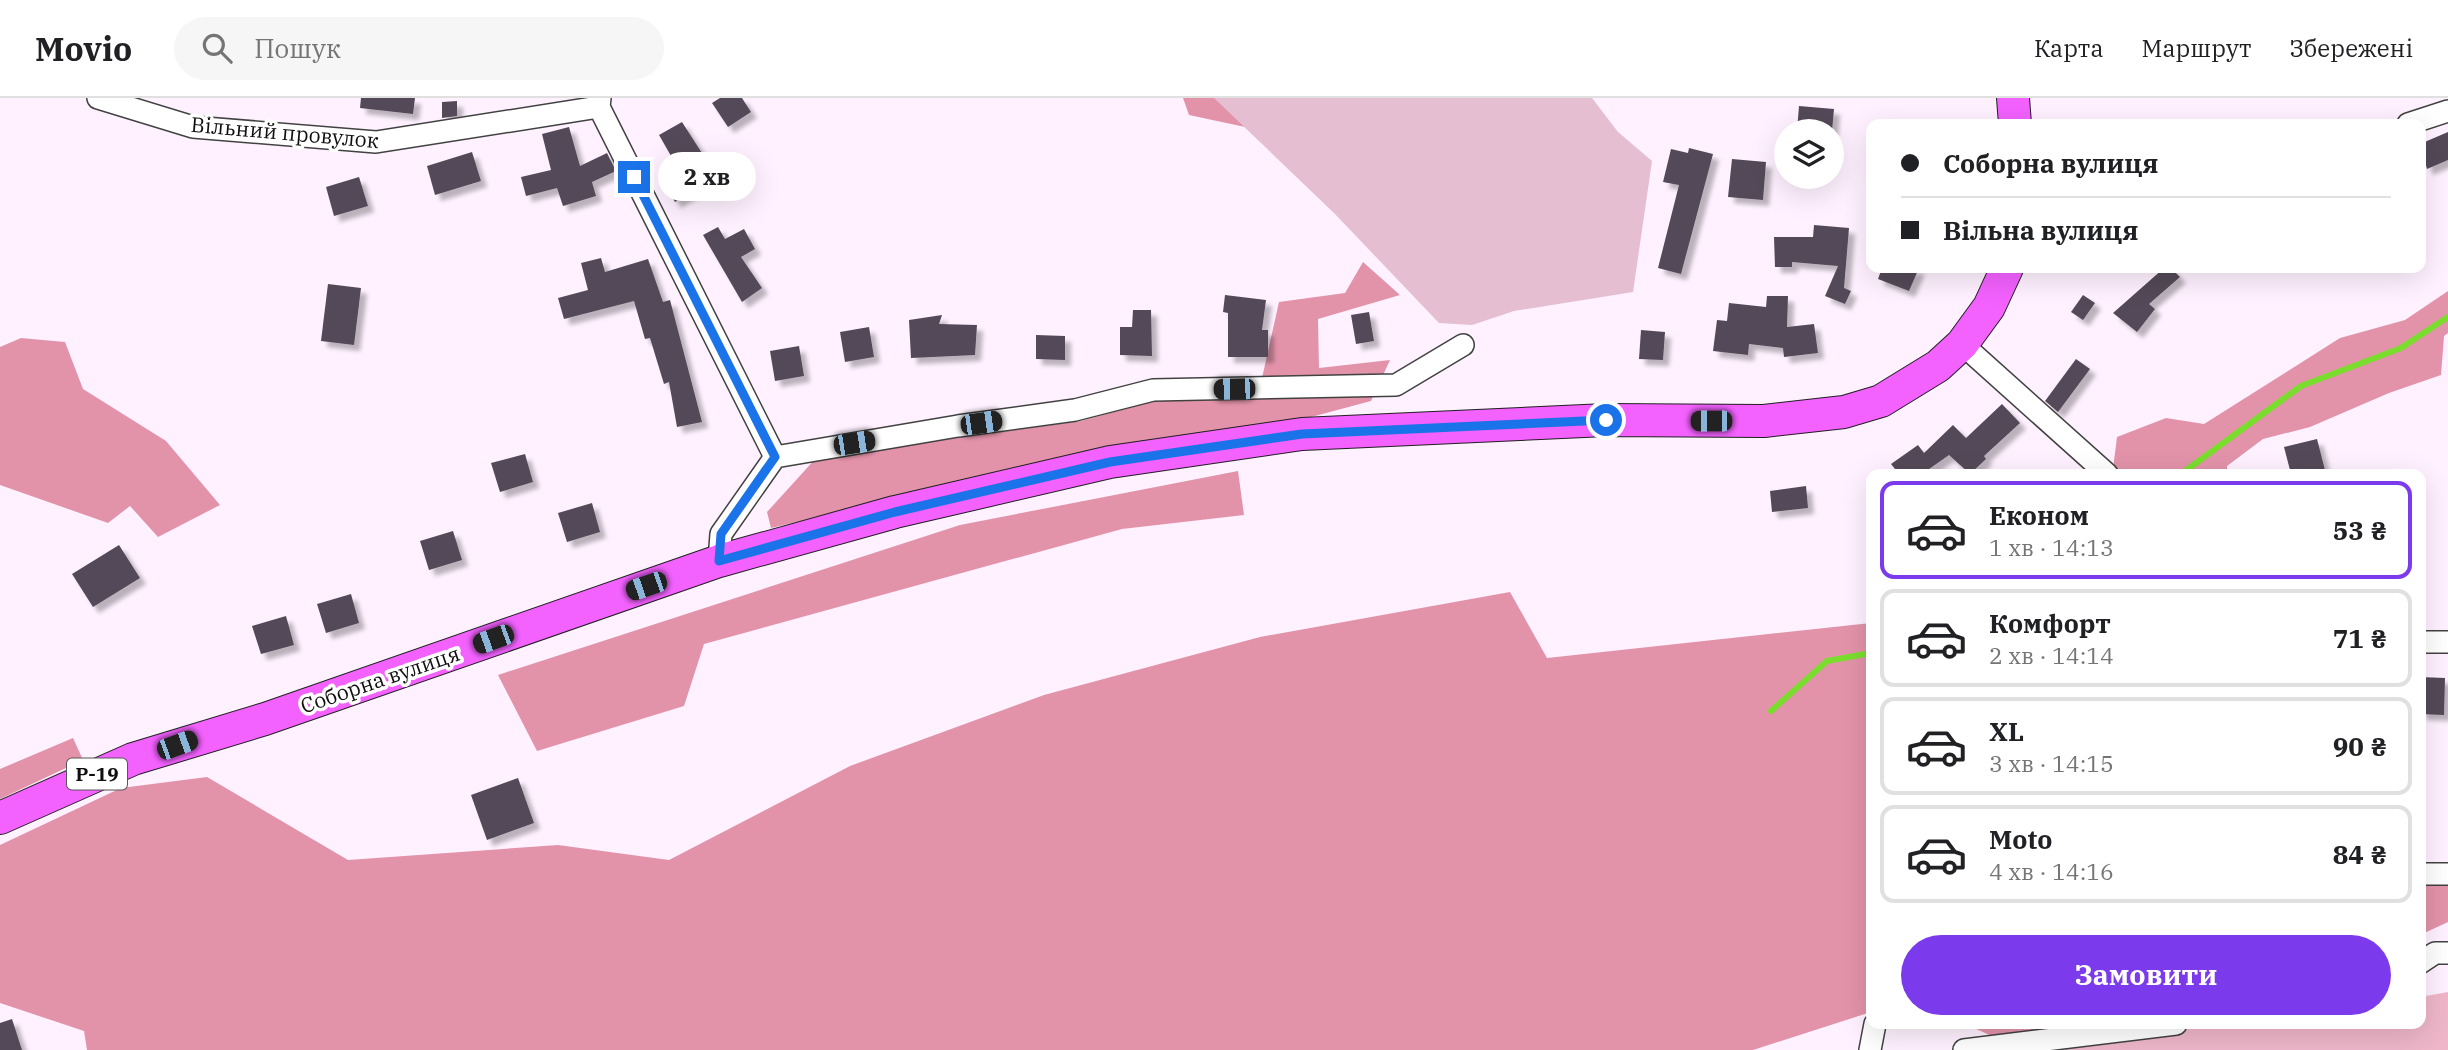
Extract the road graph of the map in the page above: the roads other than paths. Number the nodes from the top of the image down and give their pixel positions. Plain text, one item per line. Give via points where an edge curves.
1 (98, 98) edge
2 (2013, 98) edge
3 (599, 102) edge
4 (2448, 111) edge
5 (2015, 119) edge
6 (2423, 119) edge
7 (2005, 273) edge
8 (1962, 344) junction
9 (1463, 345) dead end
10 (775, 457) junction
11 (2101, 469) edge
12 (719, 561) junction
13 (2426, 642) edge
14 (2448, 642) edge
15 (0, 818) edge
16 (2426, 874) edge
17 (2448, 874) edge
18 (2448, 954) edge
19 (2426, 959) edge
20 (1874, 1029) edge
21 (2135, 1029) edge
22 (1870, 1050) edge
23 (1964, 1050) edge

1 - 3 street, Вільний провулок via 193,127 376,142
2 - 5 main road
3 - 10 street
4 - 6 street
7 - 8 main road, Соборна вулиця / Р-19 via 1989,307
8 - 11 street
8 - 12 main road, Соборна вулиця / Р-19 via 1909,386 1881,401 1844,412 1764,421 1606,420 1302,434 1110,462 895,512
9 - 10 street via 1396,385 1153,390 1075,410
10 - 12 street via 721,534
12 - 15 main road, Соборна вулиця / Р-19 via 265,719 133,759
13 - 14 street
16 - 17 street
18 - 19 street via 2435,953
20 - 22 street
21 - 23 street

